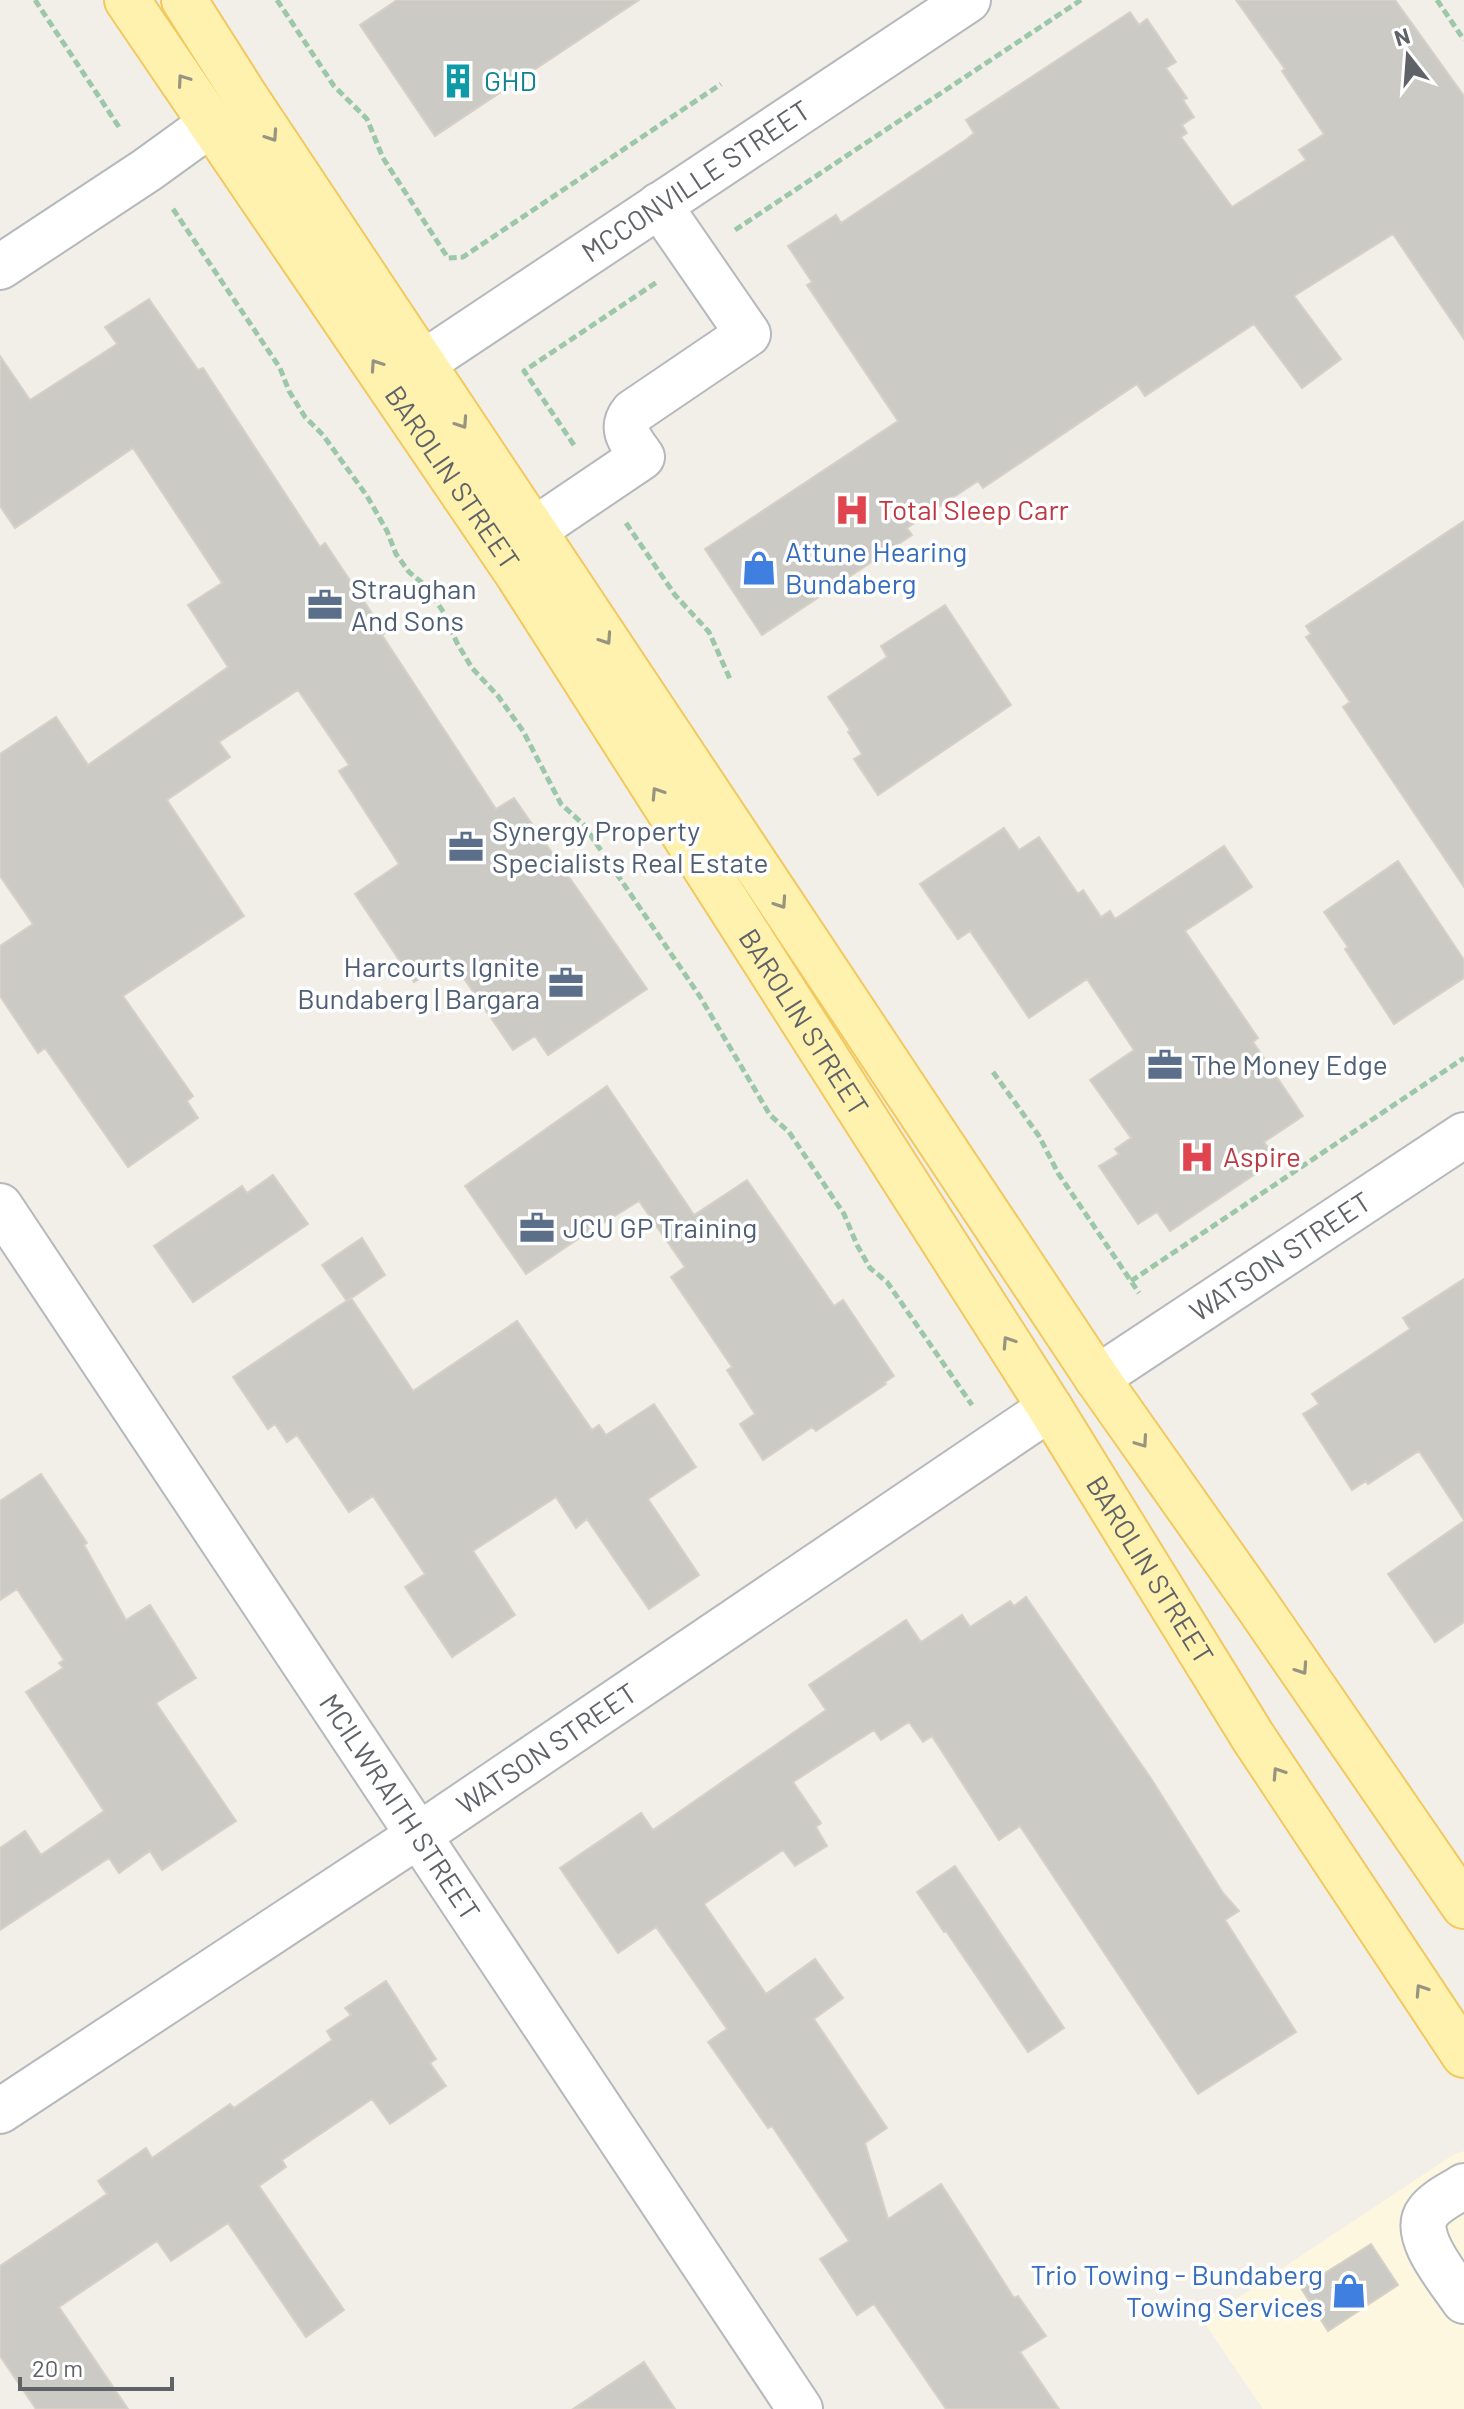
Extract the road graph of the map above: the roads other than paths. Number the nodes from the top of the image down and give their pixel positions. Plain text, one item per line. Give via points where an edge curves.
1 (127, 0) edge
2 (184, 0) edge
3 (968, 0) edge
4 (212, 123) junction
5 (659, 205) junction
6 (0, 267) edge
7 (423, 363) junction
8 (534, 530) junction
9 (1464, 1135) edge
10 (0, 1206) edge
11 (1097, 1378) junction
12 (1050, 1408) junction
13 (419, 1835) junction
14 (1464, 1906) edge
15 (1464, 2055) edge
16 (0, 2111) edge
17 (1464, 2186) edge
18 (1464, 2301) edge
19 (800, 2409) edge

4 -> 1 main road, BAROLIN STREET
2 -> 7 main road, BAROLIN STREET
3 - 5 street, MCCONVILLE STREET
4 - 6 street
12 -> 4 main road, BAROLIN STREET via 517,573
5 - 7 street, MCCONVILLE STREET
5 - 8 street via 748,334 633,412 625,428 642,457
7 -> 8 main road, BAROLIN STREET
8 -> 11 main road, BAROLIN STREET
9 - 11 street, WATSON STREET
10 - 13 street, MCILWRAITH STREET
11 -> 14 main road, BAROLIN STREET
12 - 13 street, WATSON STREET
15 -> 12 main road, BAROLIN STREET via 1253,1737
13 - 16 street, WATSON STREET
13 - 19 street, MCILWRAITH STREET
17 - 18 street via 1427,2213 1422,2225 1424,2238

